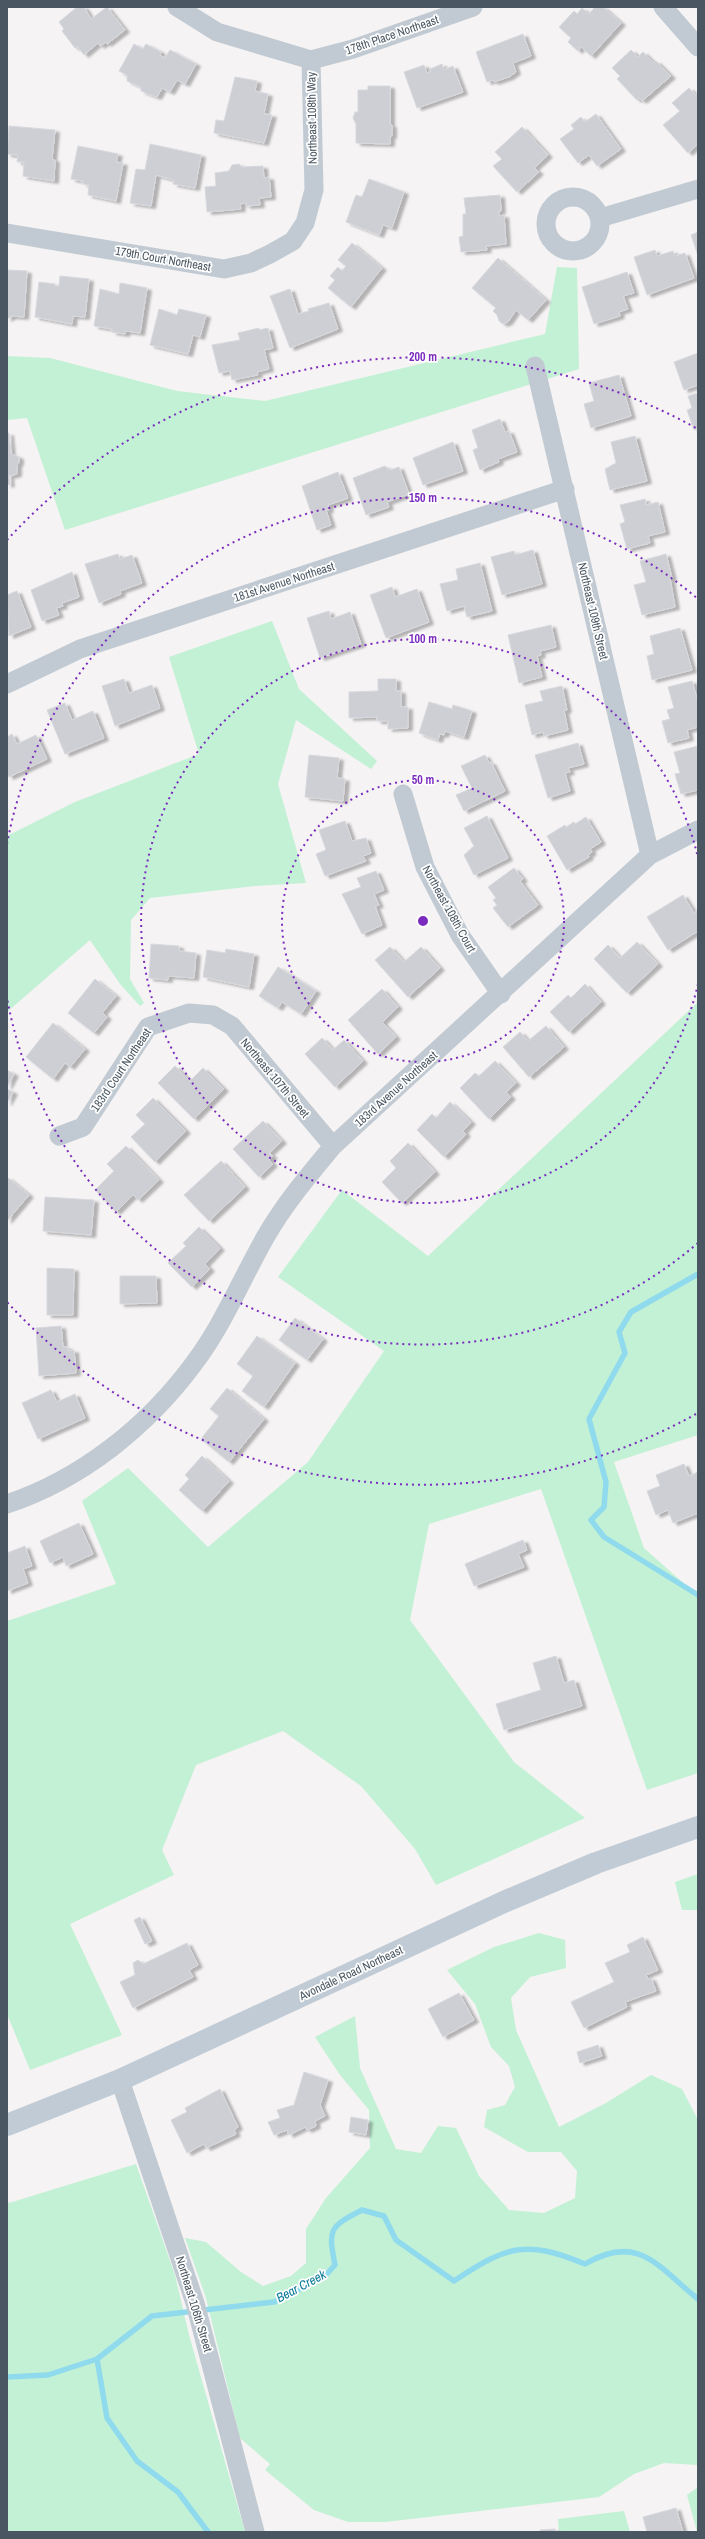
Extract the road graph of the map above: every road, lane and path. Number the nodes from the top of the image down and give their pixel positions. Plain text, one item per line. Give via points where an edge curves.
1 (177, 7) edge
2 (473, 7) edge
3 (663, 7) edge
4 (698, 47) edge
5 (311, 60) junction
6 (698, 190) edge
7 (600, 218) dead end
8 (305, 223) joint
9 (7, 233) edge
10 (535, 366) dead end
11 (565, 489) junction
12 (7, 684) edge
13 (403, 794) dead end
14 (698, 830) edge
15 (650, 855) junction
16 (501, 994) junction
17 (213, 1015) joint
18 (59, 1136) dead end
19 (333, 1146) junction
20 (7, 1504) edge
21 (698, 1827) edge
22 (120, 2080) junction
23 (7, 2125) edge
24 (255, 2532) edge

1 - 5 street, Northeast 108th Way via 217,32
2 - 5 street, 178th Place Northeast via 353,49
3 - 4 street
5 - 8 street, Northeast 108th Way via 314,190
6 - 7 street
8 - 9 street, 179th Court Northeast via 293,241 251,263 224,269
10 - 11 street, Northeast 109th Street
11 - 12 street, 181st Avenue Northeast via 80,648
11 - 15 street, Northeast 109th Street
13 - 16 street, Northeast 108th Court via 424,867 460,935
14 - 15 street, 183rd Avenue Northeast
15 - 16 street, 183rd Avenue Northeast
16 - 19 street, 183rd Avenue Northeast
17 - 18 street, 183rd Court Northeast via 189,1013 148,1027 83,1127
17 - 19 street, Northeast 107th Street via 232,1026
19 - 20 street, 183rd Avenue Northeast via 295,1191 266,1236 223,1318 195,1362 159,1406 126,1437 71,1475
21 - 22 main road, Avondale Road Northeast via 596,1862 506,1900
22 - 23 main road, Avondale Road Northeast
22 - 24 street, Northeast 106th Street via 195,2303

